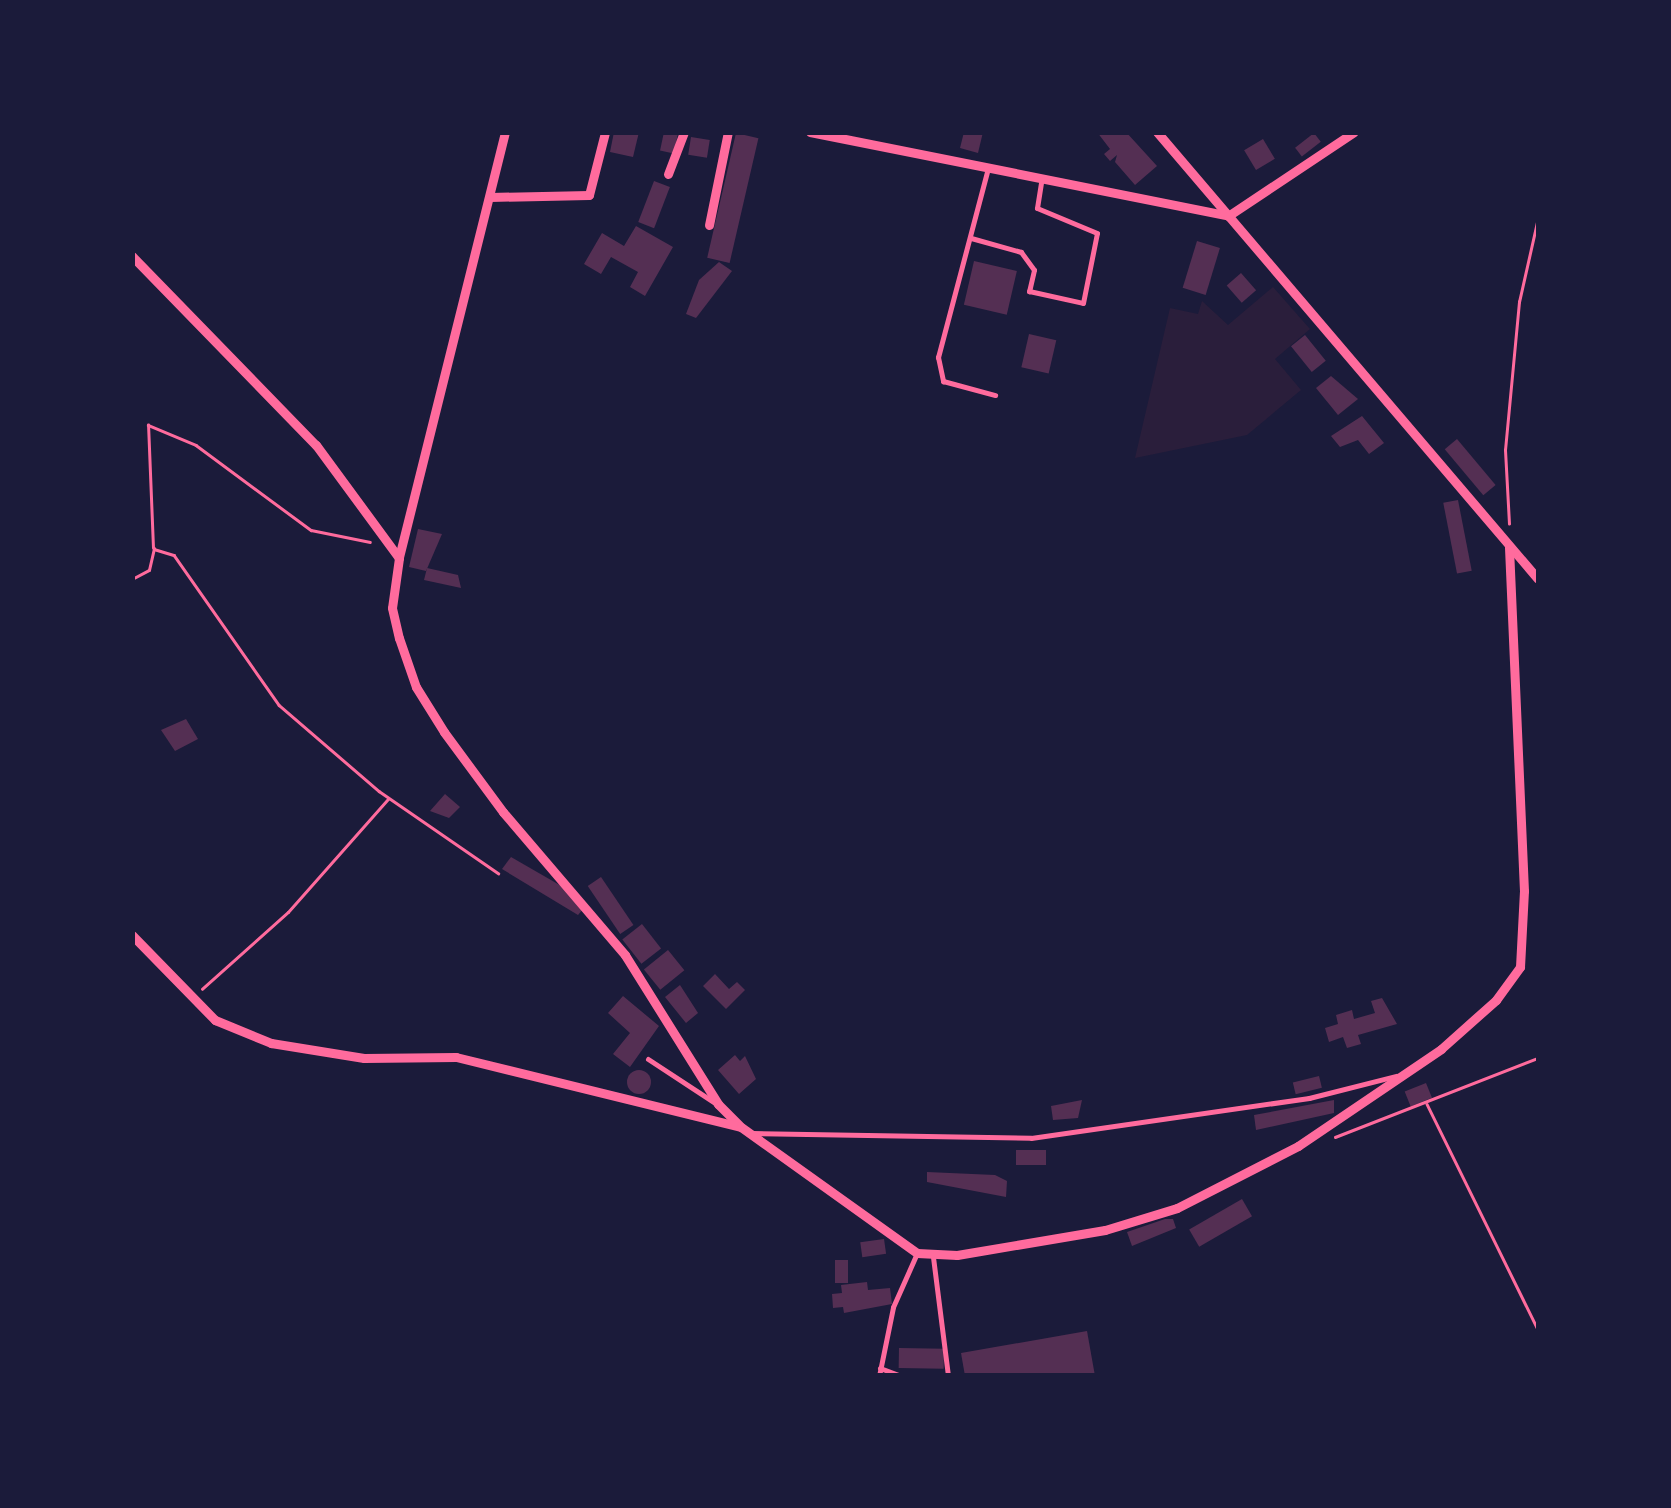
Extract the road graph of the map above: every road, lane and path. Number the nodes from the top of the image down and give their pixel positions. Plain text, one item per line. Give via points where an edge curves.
1 (505, 132) edge
2 (605, 132) edge
3 (684, 132) edge
4 (728, 132) edge
5 (810, 132) edge
6 (1157, 132) edge
7 (1354, 132) edge
8 (988, 168) junction
9 (668, 174) dead end
10 (1042, 178) junction
11 (490, 198) junction
12 (1228, 216) junction
13 (1538, 218) edge
14 (709, 225) dead end
15 (970, 238) junction
16 (132, 256) edge
17 (995, 395) dead end
18 (380, 544) dead end
19 (1509, 546) junction
20 (154, 549) junction
21 (399, 558) junction
22 (132, 579) edge
23 (1538, 579) edge
24 (389, 798) junction
25 (498, 873) dead end
26 (132, 936) edge
27 (188, 998) junction
28 (648, 1058) dead end
29 (1538, 1058) edge
30 (1409, 1072) junction
31 (718, 1104) junction
32 (1426, 1104) junction
33 (746, 1130) junction
34 (1334, 1138) dead end
35 (917, 1253) junction
36 (934, 1256) junction
37 (1538, 1330) edge
38 (880, 1372) edge
39 (901, 1376) edge
40 (948, 1376) edge

1 - 11 street
2 - 11 street via 589,195
3 - 9 street
4 - 14 street
5 - 8 street
6 - 12 street
7 - 12 street
8 - 10 street
8 - 15 lane
10 - 12 street
10 - 15 lane via 1037,208 1097,233 1083,303 1029,291 1034,270 1022,252
11 - 21 street
12 - 19 street
13 - 19 path via 1519,302 1505,450
15 - 17 lane via 938,372 943,380
16 - 21 street via 316,445
18 - 20 path via 312,530 196,446 148,426
19 - 23 street
19 - 30 street via 1524,950 1496,1000
20 - 22 path via 148,570
20 - 24 path via 174,555 279,704
21 - 31 street via 392,608 416,686 502,812 625,955
24 - 25 path
24 - 27 path via 288,912
26 - 27 street
27 - 33 street via 215,1020 271,1044 364,1058 456,1057
28 - 31 lane
29 - 32 path
30 - 33 lane via 1309,1098 1030,1138
30 - 36 street via 1298,1146 1176,1208 1105,1230
31 - 33 street
32 - 34 path
32 - 37 path
33 - 35 street
35 - 36 street
35 - 38 lane via 893,1307
36 - 40 lane
38 - 39 lane

